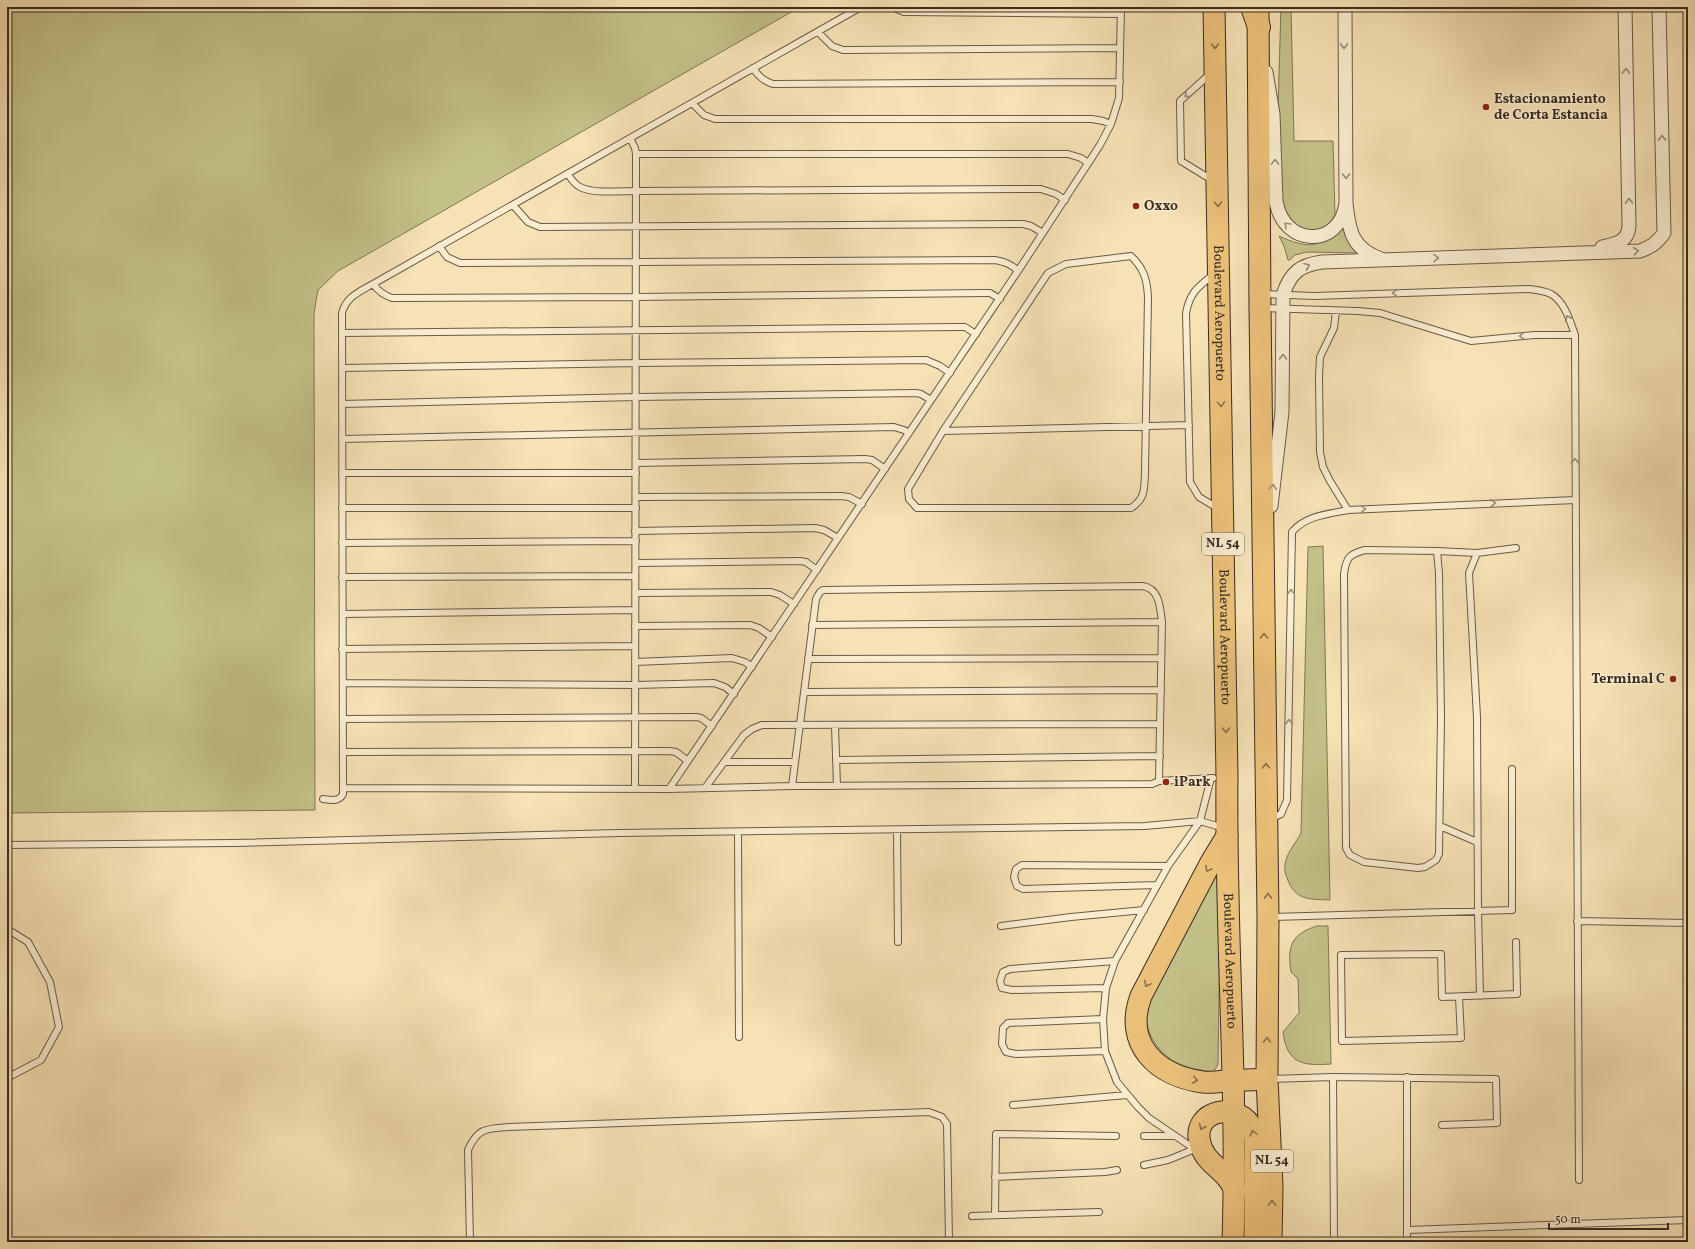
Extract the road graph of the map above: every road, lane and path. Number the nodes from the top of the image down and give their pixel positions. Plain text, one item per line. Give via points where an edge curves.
1 (861, 7) edge
2 (892, 7) edge
3 (1214, 7) edge
4 (1345, 7) edge
5 (1625, 7) edge
6 (1659, 7) edge
7 (1121, 10) edge
8 (1256, 14) edge
9 (818, 32) junction
10 (1120, 48) junction
11 (753, 68) junction
12 (1216, 69) junction
13 (1120, 82) junction
14 (692, 103) junction
15 (1111, 124) junction
16 (630, 138) junction
17 (636, 154) junction
18 (1088, 163) junction
19 (568, 174) junction
20 (1217, 183) junction
21 (636, 191) junction
22 (1065, 200) junction
23 (1346, 203) junction
24 (513, 205) junction
25 (636, 226) junction
26 (1043, 233) junction
27 (439, 246) junction
28 (1571, 253) junction
29 (1395, 260) junction
30 (636, 261) junction
31 (1219, 270) junction
32 (1018, 271) junction
33 (373, 284) junction
34 (1283, 295) junction
35 (636, 297) junction
36 (1000, 298) junction
37 (1260, 301) junction
38 (1283, 309) junction
39 (1336, 311) junction
40 (636, 329) junction
41 (342, 333) junction
42 (976, 334) junction
43 (1574, 335) junction
44 (636, 363) junction
45 (342, 368) junction
46 (950, 373) junction
47 (636, 397) junction
48 (931, 400) junction
49 (342, 404) junction
50 (1189, 425) junction
51 (1146, 426) junction
52 (944, 431) junction
53 (636, 432) junction
54 (909, 433) junction
55 (342, 439) junction
56 (636, 463) junction
57 (885, 469) junction
58 (342, 473) junction
59 (636, 473) junction
60 (636, 497) junction
61 (1575, 500) junction
62 (862, 504) junction
63 (342, 508) junction
64 (636, 508) junction
65 (1348, 510) junction
66 (1223, 512) junction
67 (636, 531) junction
68 (838, 538) junction
69 (636, 541) junction
70 (342, 542) junction
71 (1516, 548) dead end
72 (1437, 551) junction
73 (1477, 553) junction
74 (636, 563) junction
75 (1263, 567) junction
76 (817, 570) junction
77 (635, 576) junction
78 (342, 578) junction
79 (636, 593) junction
80 (794, 604) junction
81 (635, 610) junction
82 (343, 614) junction
83 (1162, 622) junction
84 (812, 625) junction
85 (636, 626) junction
86 (772, 637) junction
87 (635, 646) junction
88 (342, 649) junction
89 (1161, 658) junction
90 (808, 659) junction
91 (635, 662) junction
92 (752, 667) junction
93 (342, 683) junction
94 (635, 685) junction
95 (1161, 690) junction
96 (804, 692) junction
97 (734, 694) junction
98 (635, 717) junction
99 (343, 719) junction
100 (1160, 724) junction
101 (712, 726) junction
102 (799, 726) junction
103 (835, 726) junction
104 (635, 751) junction
105 (344, 752) junction
106 (1160, 756) junction
107 (688, 760) junction
108 (836, 760) junction
109 (724, 762) junction
110 (795, 762) junction
111 (1512, 769) dead end
112 (1219, 778) junction
113 (1159, 781) junction
114 (792, 786) junction
115 (837, 786) junction
116 (343, 788) junction
117 (705, 788) junction
118 (635, 789) junction
119 (669, 789) junction
120 (323, 800) dead end
121 (1267, 820) junction
122 (1200, 821) junction
123 (1440, 826) junction
124 (897, 830) junction
125 (738, 832) junction
126 (1227, 832) junction
127 (1477, 842) junction
128 (7, 845) edge
129 (1168, 866) junction
130 (1157, 885) junction
131 (1144, 910) junction
132 (1478, 912) junction
133 (1268, 917) junction
134 (1576, 921) junction
135 (1688, 923) edge
136 (1001, 926) dead end
137 (7, 929) edge
138 (898, 942) dead end
139 (1516, 942) dead end
140 (1115, 961) junction
141 (1106, 988) junction
142 (1480, 996) junction
143 (1459, 997) junction
144 (1103, 1019) junction
145 (739, 1036) dead end
146 (1105, 1051) junction
147 (1334, 1077) junction
148 (1407, 1077) junction
149 (7, 1078) edge
150 (1267, 1079) junction
151 (1232, 1080) junction
152 (1127, 1095) junction
153 (1013, 1105) dead end
154 (1234, 1112) junction
155 (1442, 1125) dead end
156 (1116, 1136) dead end
157 (1144, 1136) dead end
158 (1174, 1136) junction
159 (1201, 1153) junction
160 (1144, 1165) dead end
161 (1117, 1170) dead end
162 (996, 1177) junction
163 (1579, 1180) dead end
164 (1234, 1191) junction
165 (1099, 1212) dead end
166 (995, 1215) junction
167 (972, 1216) dead end
168 (1688, 1220) edge
169 (1407, 1230) junction
170 (470, 1242) edge
171 (949, 1242) edge
172 (1233, 1242) edge
173 (1255, 1242) edge
174 (1271, 1242) edge
175 (1334, 1242) edge
176 (1407, 1242) edge

1 - 9 lane
2 - 7 lane via 904,12
3 -> 12 highway, Boulevard Aeropuerto / NL 54
4 -> 23 street
28 -> 5 street via 1615,245 1629,232
28 -> 6 street via 1640,251 1652,246 1664,233
7 - 10 lane
23 -> 8 street via 1337,225 1317,236 1303,236 1294,232 1277,211 1273,114
8 - 37 highway, NL 54
9 - 10 lane via 832,46 843,50
9 - 11 lane
10 - 13 lane
11 - 13 lane via 765,82 773,84
11 - 14 lane
12 - 20 highway, Boulevard Aeropuerto / NL 54
12 -> 20 lane via 1180,101 1181,161
13 - 15 lane via 1119,98
14 - 15 lane via 704,115 715,119 1092,119
14 - 16 lane
15 - 18 lane
16 - 17 lane
16 - 19 lane
17 - 18 lane via 1068,154
17 - 21 lane
18 - 22 lane
19 - 21 lane via 574,183 589,190
19 - 24 lane
20 -> 31 highway, Boulevard Aeropuerto / NL 54
21 - 22 lane via 1041,189
21 - 25 lane
22 - 26 lane
23 - 29 street via 1352,237 1360,248 1382,260
24 - 25 lane via 528,222 540,227
24 - 27 lane
25 - 26 lane via 1023,224
25 - 30 lane
26 - 32 lane
27 - 30 lane via 447,256 460,263
27 - 33 lane
29 -> 28 street
34 -> 29 street via 1293,274 1312,263
30 - 32 lane via 995,260 1012,265
30 - 35 lane
31 - 50 lane via 1197,288 1188,300 1186,313
31 -> 66 highway, Boulevard Aeropuerto / NL 54
32 - 36 lane
33 - 35 lane via 384,296 392,298
33 - 41 lane via 346,302 342,313
34 - 37 lane
34 - 38 street
43 -> 34 lane via 1568,314 1559,302 1551,294 1529,289
35 - 36 lane via 985,292
35 - 40 lane
36 - 42 lane
37 - 38 lane
37 - 75 highway, NL 54
38 - 39 lane
75 -> 38 street via 1282,412
43 -> 39 lane via 1536,335 1471,341 1380,313
39 - 65 lane via 1334,328 1320,357 1320,452 1327,476
40 - 41 lane
40 - 42 lane via 959,327
40 - 44 lane
41 - 45 lane
42 - 46 lane
61 -> 43 lane
44 - 45 lane
44 - 46 lane via 926,360
44 - 47 lane
45 - 49 lane
46 - 48 lane
47 - 48 lane via 916,393
47 - 49 lane
47 - 53 lane
48 - 54 lane
49 - 55 lane
50 - 51 lane
50 - 66 lane via 1190,482 1199,497
51 - 52 lane
51 - 52 lane via 1143,497 1132,508 917,508 909,499 908,489
51 - 52 lane via 1147,284 1142,266 1131,256 1066,264 1048,274
53 - 54 lane via 894,427
53 - 55 lane
53 - 56 lane
54 - 57 lane
55 - 58 lane
56 - 57 lane via 865,459 872,460
56 - 59 lane
57 - 62 lane
58 - 59 lane
58 - 63 lane
59 - 60 lane
60 - 62 lane via 841,496
60 - 64 lane
65 -> 61 lane
61 - 134 lane
62 - 68 lane
63 - 64 lane
63 - 70 lane
64 - 67 lane
121 -> 65 lane via 1281,814 1287,800 1292,532 1299,524 1324,514
66 -> 112 highway, Boulevard Aeropuerto / NL 54
67 - 68 lane via 815,528
67 - 69 lane
68 - 76 lane
69 - 70 lane
69 - 74 lane
70 - 78 lane
71 - 73 lane
72 - 73 lane
72 - 123 lane via 1441,718
72 - 123 lane via 1365,550 1355,552 1348,558 1345,566 1346,848 1350,855 1364,862 1425,867 1436,860 1439,854
73 - 127 lane via 1469,573 1477,717
74 - 76 lane via 800,561
74 - 77 lane
121 -> 75 highway, NL 54
76 - 80 lane
77 - 78 lane
77 - 79 lane
78 - 82 lane
79 - 80 lane via 771,592
79 - 81 lane
80 - 86 lane
81 - 82 lane
81 - 85 lane
82 - 88 lane
83 - 84 lane
83 - 84 lane via 1156,594 1144,586 827,589 817,595
83 - 89 lane
84 - 90 lane
85 - 86 lane via 750,625
85 - 87 lane
86 - 92 lane
87 - 88 lane
87 - 91 lane
88 - 93 lane
89 - 90 lane
89 - 95 lane
90 - 96 lane
91 - 92 lane via 732,658
91 - 94 lane
92 - 97 lane
93 - 94 lane
93 - 99 lane
94 - 97 lane via 714,683
94 - 98 lane
95 - 96 lane
95 - 100 lane
96 - 102 lane
97 - 101 lane
98 - 99 lane
98 - 101 lane via 696,717
98 - 104 lane
99 - 105 lane
100 - 103 lane
100 - 106 lane
101 - 107 lane
102 - 103 lane
102 - 109 lane via 762,725 752,729 744,735
102 - 110 lane
103 - 108 lane
104 - 105 lane
104 - 107 lane via 676,752
104 - 118 lane
105 - 116 lane
106 - 108 lane
106 - 113 lane
107 - 119 lane
108 - 115 lane
109 - 110 lane
109 - 117 lane
110 - 114 lane
111 - 132 lane via 1512,910
112 - 113 lane
112 - 122 lane
112 - 126 highway, Boulevard Aeropuerto / NL 54
113 - 115 lane via 1152,784
114 - 115 lane
114 - 117 lane
116 - 118 lane
116 - 120 lane via 343,794 339,799
117 - 119 lane
118 - 119 lane
133 -> 121 highway, NL 54
122 - 124 lane via 1145,826
122 - 126 lane
122 - 129 lane
123 - 127 lane
124 - 125 lane
124 - 138 lane
125 - 128 lane
125 - 145 lane
126 - 151 highway, Boulevard Aeropuerto / NL 54
126 -> 151 highway via 1141,996 1136,1026 1142,1046 1151,1059 1163,1069 1193,1080
127 - 132 lane
129 - 130 lane
129 - 130 lane via 1022,865 1016,869 1014,877 1017,886 1023,888
130 - 131 lane
131 - 136 lane
131 - 140 lane
132 - 133 lane
132 - 142 lane
150 -> 133 highway, NL 54
134 - 135 lane
134 - 163 lane
137 - 149 lane via 28,942 50,982 59,1027 40,1060
139 - 142 lane via 1517,994
140 - 141 lane
140 - 141 lane via 1010,969 1003,972 1000,981 1002,988 1012,990
141 - 144 lane
142 - 143 lane
143 - 143 lane via 1442,997 1441,954 1341,955 1342,1041 1461,1038
144 - 146 lane
144 - 146 lane via 1008,1023 1003,1028 1002,1044 1006,1052 1016,1054
146 - 152 lane via 1118,1082
147 - 148 lane
147 - 150 lane
147 - 175 lane
148 - 155 lane via 1496,1079 1497,1123
148 - 169 lane
150 - 151 highway
174 -> 150 highway, NL 54 via 1272,1171
151 - 154 highway, Boulevard Aeropuerto / NL 54
152 - 153 lane
152 - 158 lane via 1149,1118
154 -> 159 highway via 1216,1113 1204,1120 1199,1137
154 - 164 highway, Boulevard Aeropuerto / NL 54
173 -> 154 highway via 1255,1138 1248,1122
156 - 162 lane via 996,1134
157 - 158 lane
158 - 159 lane
159 - 160 lane
159 - 164 highway via 1228,1177
161 - 162 lane
162 - 166 lane
164 - 172 highway, Boulevard Aeropuerto / NL 54
165 - 166 lane
166 - 167 lane
168 - 169 lane
169 - 176 lane
170 - 171 lane via 468,1150 475,1136 488,1129 930,1112 942,1117 947,1124

